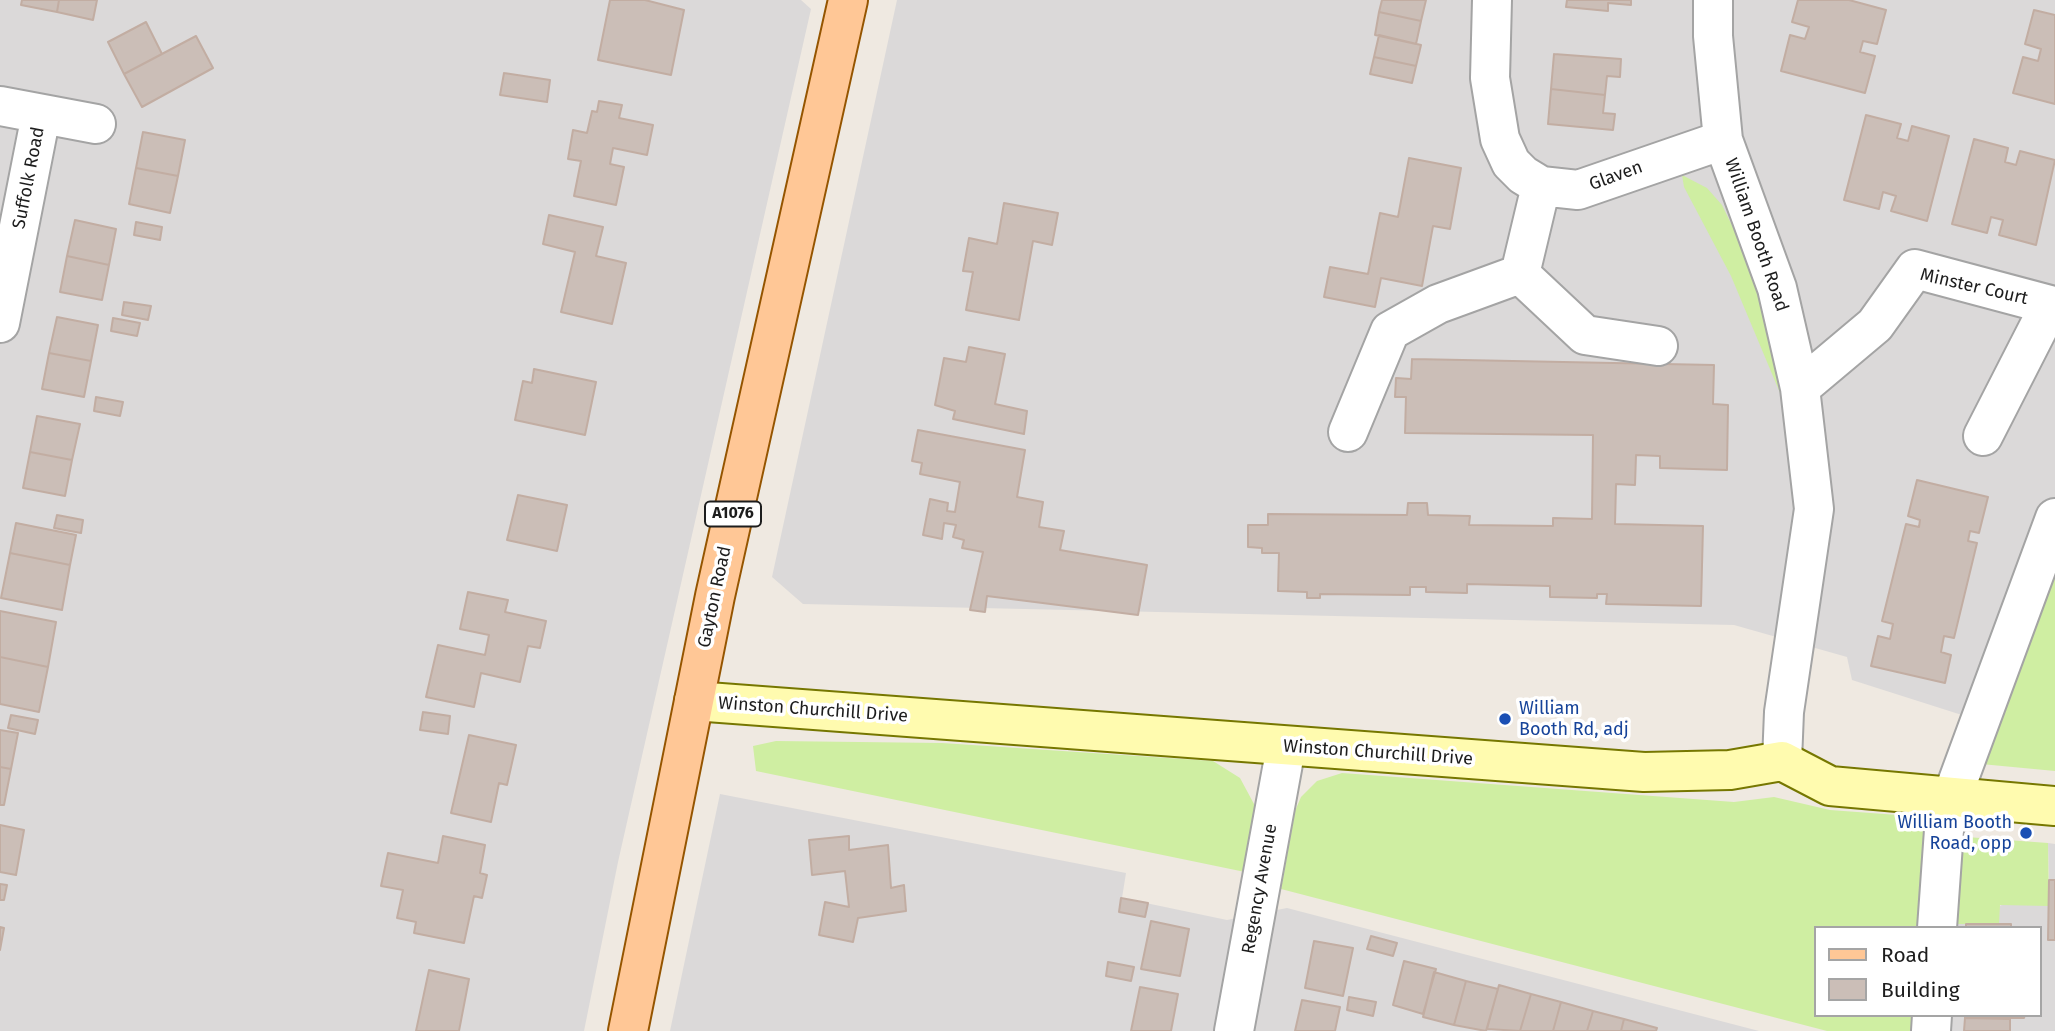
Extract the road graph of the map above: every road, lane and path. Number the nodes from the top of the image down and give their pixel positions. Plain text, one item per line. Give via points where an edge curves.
1 (848, 0) edge
2 (1492, 0) edge
3 (1713, 0) edge
4 (0, 106) edge
5 (41, 115) junction
6 (96, 124) dead end
7 (1723, 140) junction
8 (1541, 186) junction
9 (1520, 274) junction
10 (0, 323) edge
11 (1658, 346) dead end
12 (1800, 388) junction
13 (1348, 432) dead end
14 (1983, 436) dead end
15 (2055, 518) edge
16 (694, 701) junction
17 (1286, 747) junction
18 (1782, 761) junction
19 (1952, 796) junction
20 (2055, 806) edge
21 (1937, 926) edge
22 (628, 1031) edge
23 (1234, 1031) edge

1 - 16 main road, Gayton Road / A1076
2 - 8 street via 1490,78 1500,139 1511,163
3 - 7 street, William Booth Road
4 - 5 street, Suffolk Road
5 - 6 street, Suffolk Road
5 - 10 street, Suffolk Road
7 - 8 street, Glaven via 1578,190
7 - 12 street, William Booth Road via 1777,288
8 - 9 street
9 - 11 street via 1585,335
9 - 13 street via 1438,304 1390,331
12 - 14 street, Minster Court via 1875,325 1915,270 2050,305
12 - 18 street, William Booth Road via 1814,509 1784,712
15 - 19 street
16 - 17 street, Winston Churchill Drive
16 - 22 main road, Gayton Road / A1076
17 - 18 street, Winston Churchill Drive via 1644,772 1730,770
17 - 23 street, Regency Avenue
18 - 19 street via 1830,786
19 - 20 street
19 - 21 street via 1944,830

